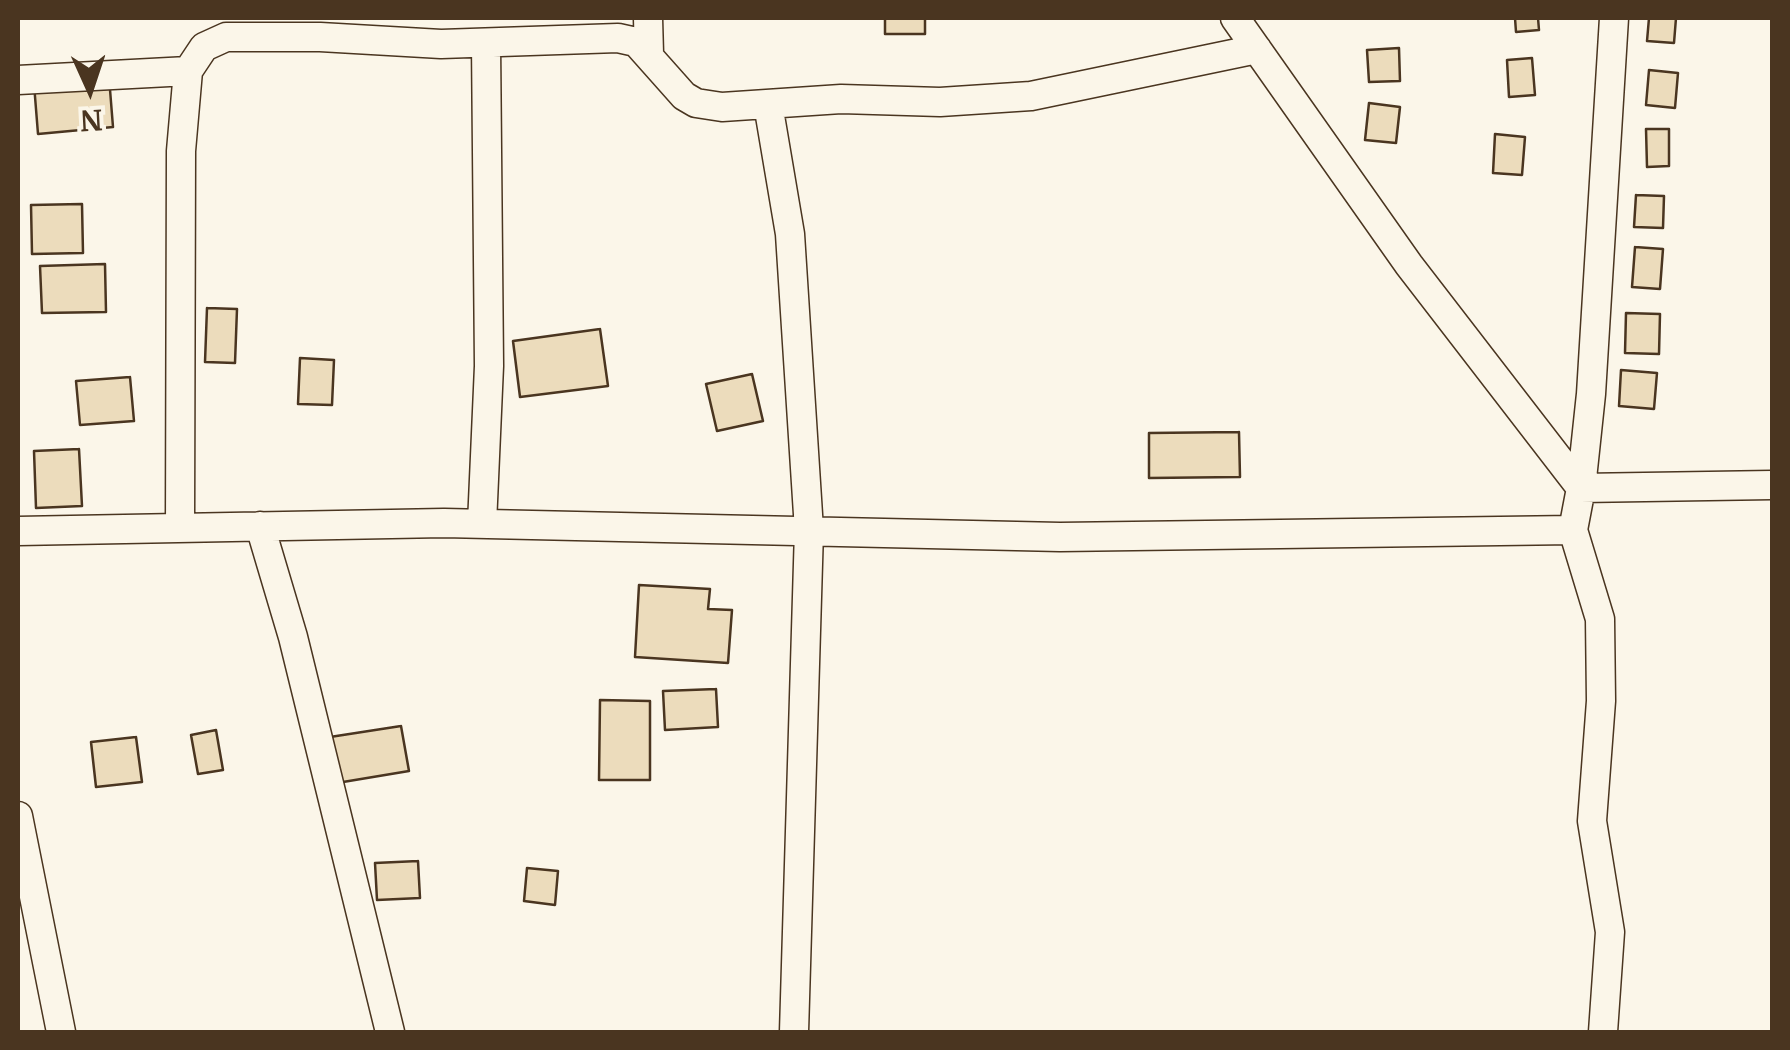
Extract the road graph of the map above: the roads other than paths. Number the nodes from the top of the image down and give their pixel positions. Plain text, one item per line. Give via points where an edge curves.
1 (648, 18) edge
2 (1235, 18) edge
3 (1614, 18) edge
4 (486, 44) junction
5 (1257, 49) junction
6 (649, 54) junction
7 (188, 71) junction
8 (18, 80) edge
9 (768, 104) junction
10 (1772, 484) edge
11 (1581, 488) junction
12 (482, 524) junction
13 (260, 526) junction
14 (180, 527) junction
15 (810, 530) junction
16 (1573, 530) junction
17 (18, 531) edge
18 (18, 816) edge
19 (61, 1032) edge
20 (390, 1032) edge
21 (794, 1032) edge
22 (1602, 1032) edge

1 - 6 street
2 - 5 street
3 - 11 street
4 - 6 street via 618,38
4 - 7 street via 226,37 204,47
4 - 12 street via 489,366
5 - 9 street via 1031,96
5 - 11 street via 1408,265
6 - 9 street via 696,103
7 - 8 street
7 - 14 street via 181,151
9 - 15 street via 790,234
10 - 11 street
11 - 16 street
12 - 13 street
12 - 15 street
13 - 14 street
13 - 20 street
14 - 17 street
15 - 16 street via 1060,536
15 - 21 street
16 - 22 street via 1600,620 1602,701 1592,821 1610,932
18 - 19 street

